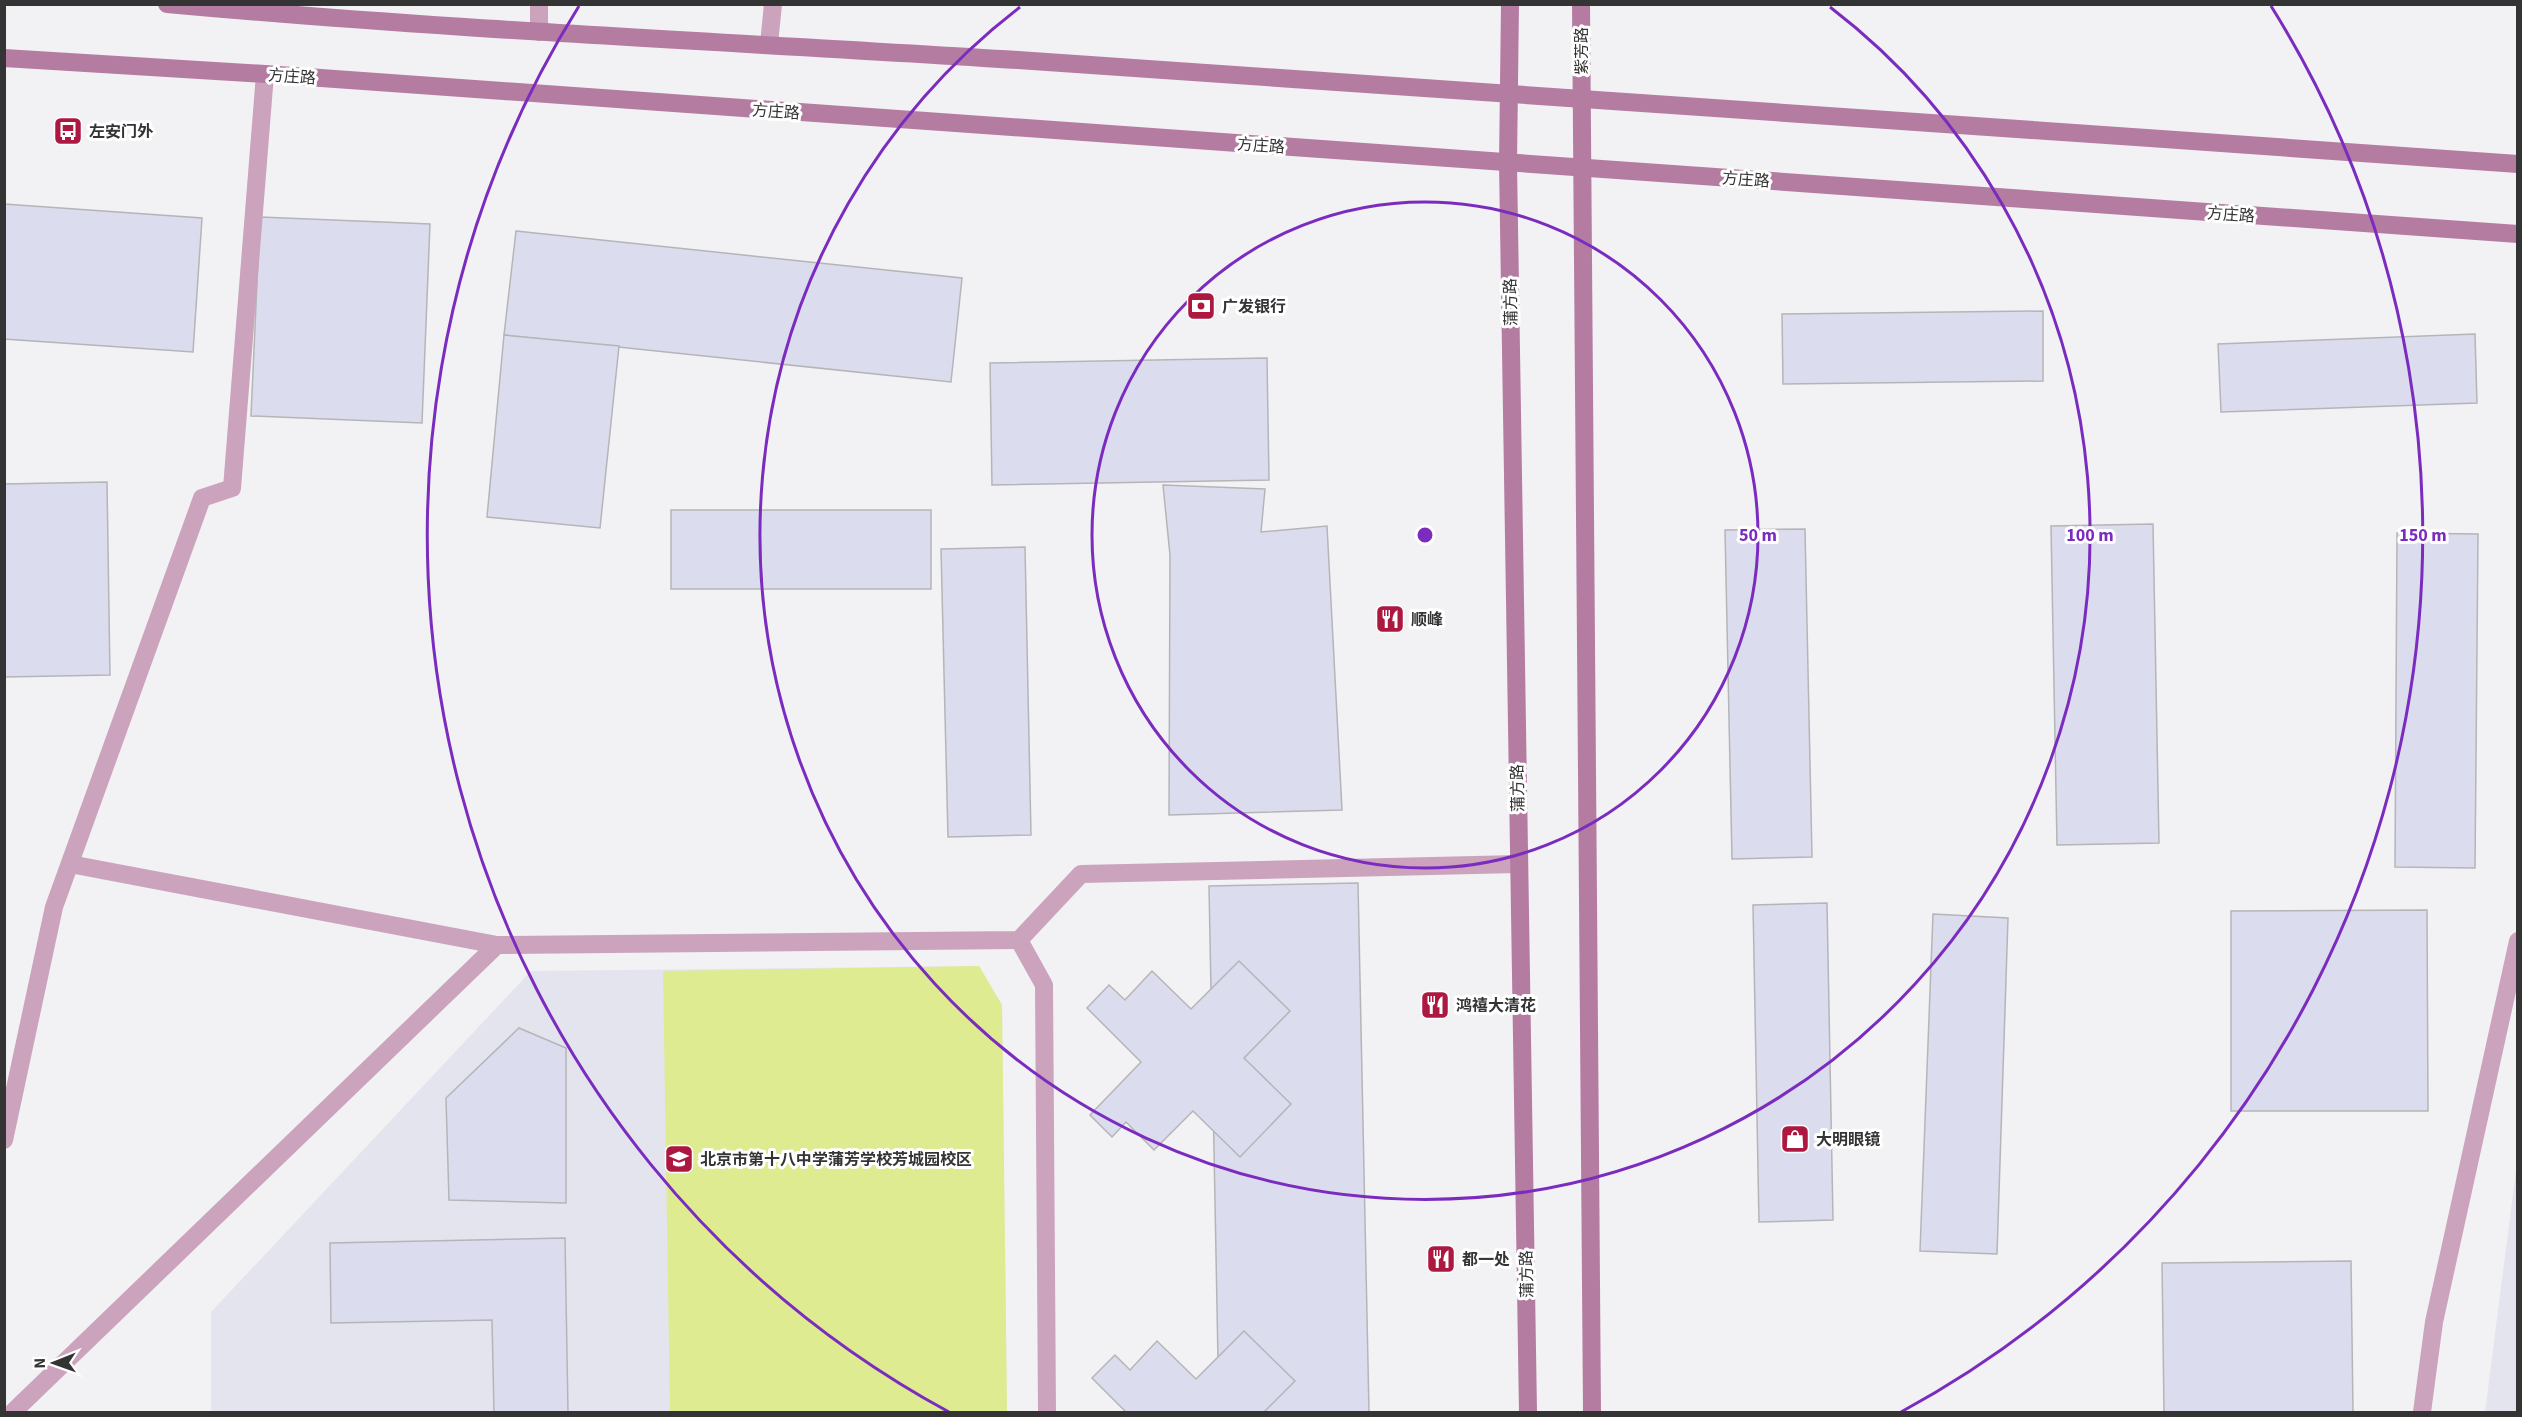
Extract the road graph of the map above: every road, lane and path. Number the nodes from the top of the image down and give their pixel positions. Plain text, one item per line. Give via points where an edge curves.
1 (167, 4) edge
2 (539, 4) edge
3 (772, 4) edge
4 (1510, 4) edge
5 (1581, 4) edge
6 (539, 32) junction
7 (769, 44) junction
8 (4, 58) edge
9 (265, 74) junction
10 (1509, 92) junction
11 (1581, 98) junction
12 (1508, 163) junction
13 (2517, 164) edge
14 (1581, 167) junction
15 (2517, 234) edge
16 (70, 864) junction
17 (1518, 864) junction
18 (1019, 940) junction
19 (2517, 941) edge
20 (497, 945) junction
21 (4, 1140) edge
22 (13, 1413) edge
23 (1047, 1413) edge
24 (1528, 1413) edge
25 (1592, 1413) edge
26 (2422, 1413) edge

1 - 6 main road
2 - 6 street
3 - 7 street
4 - 10 main road
5 - 11 main road, 紫芳路
6 - 7 main road
7 - 10 main road
8 - 9 main road, 方庄路
9 - 12 main road, 方庄路
9 - 16 street via 232,488 202,498
10 - 11 main road
10 - 12 main road, 蒲方路
11 - 13 main road
11 - 14 main road, 紫芳路
12 - 14 main road, 方庄路
12 - 17 main road, 蒲方路
14 - 15 main road, 方庄路
14 - 25 main road
16 - 20 street
16 - 21 street via 54,907
17 - 18 street via 1081,874
17 - 24 main road, 蒲方路
18 - 20 street
18 - 23 street via 1044,985
19 - 26 street via 2434,1322
20 - 22 street

